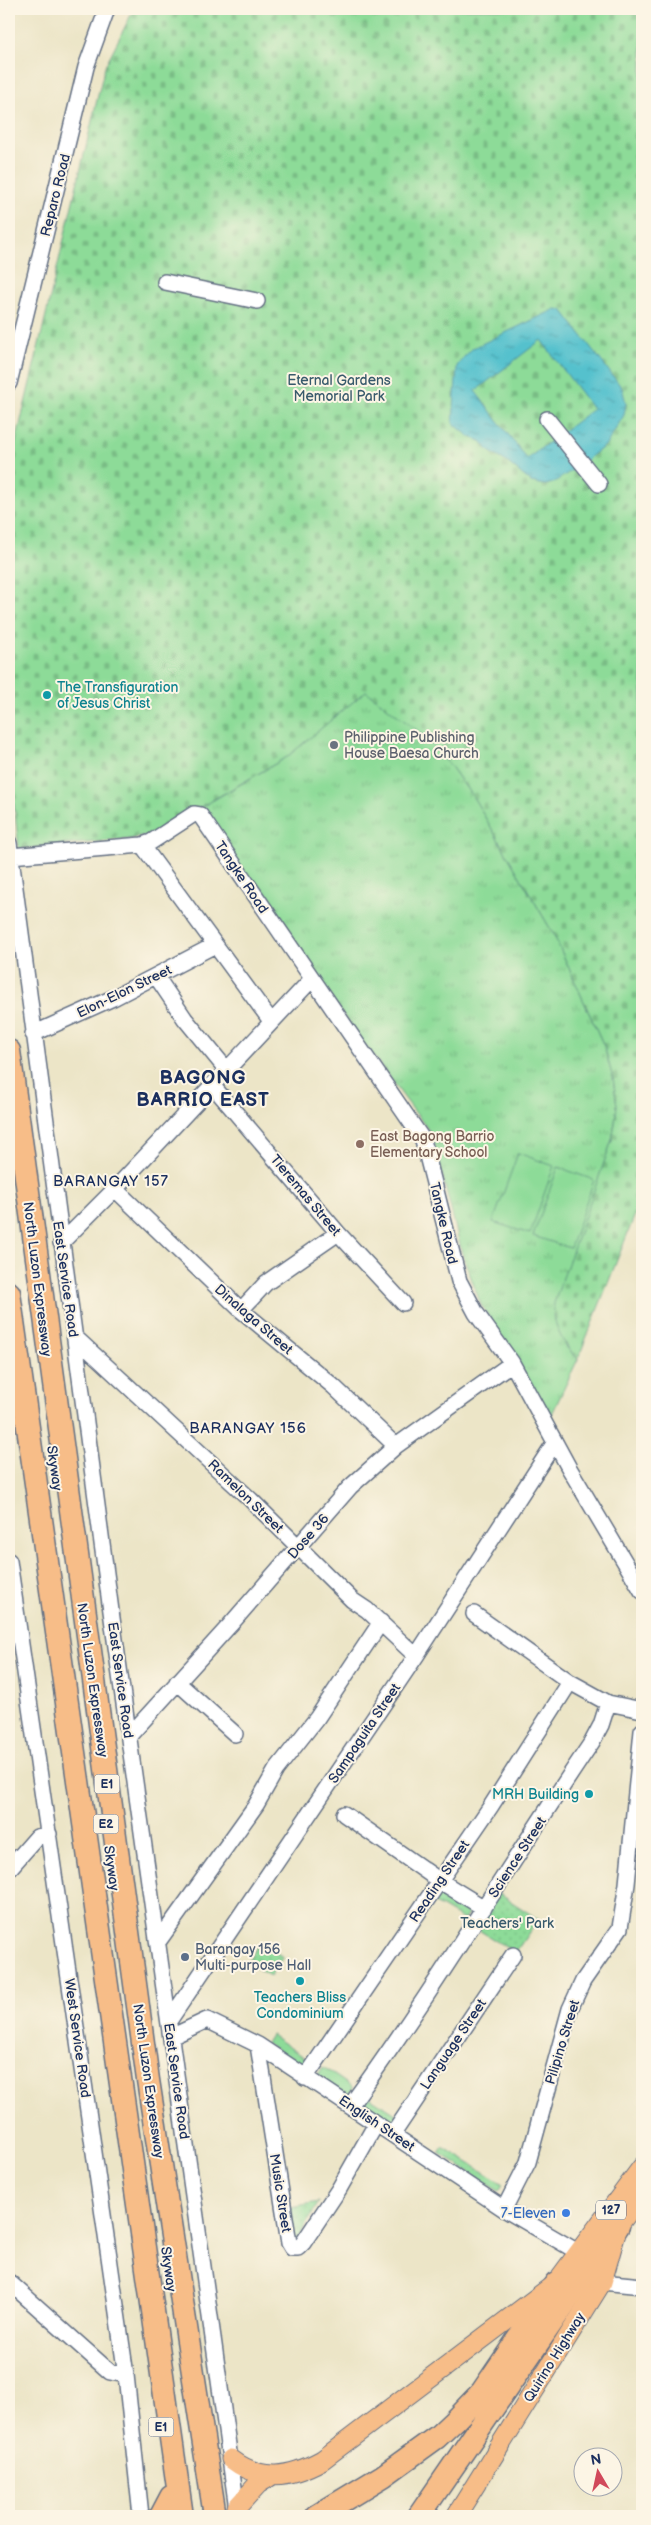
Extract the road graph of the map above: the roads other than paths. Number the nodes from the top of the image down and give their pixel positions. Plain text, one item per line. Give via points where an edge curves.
1 (107, 9) edge
2 (165, 282) dead end
3 (256, 301) dead end
4 (9, 383) edge
5 (547, 419) dead end
6 (599, 484) dead end
7 (142, 845) junction
8 (10, 849) edge
9 (215, 945) junction
10 (156, 976) junction
11 (312, 979) junction
12 (271, 1021) junction
13 (32, 1034) junction
14 (9, 1051) edge
15 (226, 1069) junction
16 (212, 1085) junction
17 (9, 1132) edge
18 (115, 1189) junction
19 (338, 1233) junction
20 (61, 1243) junction
21 (9, 1293) edge
22 (403, 1303) dead end
23 (241, 1310) junction
24 (75, 1337) junction
25 (9, 1339) edge
26 (512, 1363) junction
27 (555, 1442) junction
28 (396, 1446) junction
29 (298, 1547) junction
30 (9, 1560) edge
31 (642, 1591) edge
32 (474, 1614) dead end
33 (380, 1622) junction
34 (416, 1656) junction
35 (177, 1682) junction
36 (570, 1682) junction
37 (608, 1703) junction
38 (642, 1710) edge
39 (642, 1731) edge
40 (235, 1734) dead end
41 (129, 1736) junction
42 (344, 1814) dead end
43 (49, 1834) junction
44 (12, 1858) edge
45 (440, 1881) junction
46 (484, 1908) junction
47 (158, 1942) junction
48 (513, 1955) dead end
49 (168, 2021) junction
50 (171, 2037) junction
51 (258, 2045) junction
52 (305, 2078) junction
53 (350, 2106) junction
54 (376, 2124) junction
55 (393, 2134) junction
56 (642, 2167) edge
57 (642, 2194) edge
58 (504, 2209) junction
59 (618, 2226) junction
60 (578, 2252) junction
61 (9, 2282) edge
62 (602, 2282) junction
63 (556, 2283) junction
64 (642, 2286) edge
65 (532, 2334) junction
66 (126, 2375) junction
67 (231, 2459) junction
68 (271, 2476) junction
69 (172, 2506) edge
70 (238, 2512) edge
71 (141, 2516) edge
72 (161, 2516) edge
73 (182, 2516) edge
74 (204, 2516) edge
75 (215, 2516) edge
76 (317, 2516) edge
77 (419, 2516) edge
78 (456, 2516) edge

1 - 4 street, Reparo Road via 86,67
2 - 3 street
5 - 6 street
7 - 8 street
7 - 9 street
7 - 11 street, Tangke Road via 194,814 200,815
8 - 13 street, East Service Road
9 - 10 street, Elon-Elon Street
9 - 12 street
10 - 13 street, Elon-Elon Street
10 - 15 street via 185,1019
11 - 12 street
11 - 26 street, Tangke Road via 423,1140 459,1281 476,1313
12 - 15 street
13 - 20 street, East Service Road
14 - 75 highway, North Luzon Expressway / E1 via 147,2070
15 - 16 street
16 - 18 street
16 - 19 street, Tieremas Street
17 - 74 highway, Skyway / E2
18 - 20 street
18 - 23 street, Dinalaga Street
19 - 22 street, Tieremas Street
19 - 23 street via 266,1283
20 - 24 street, East Service Road
21 - 73 highway, Skyway / E2
23 - 28 street, Dinalaga Street via 333,1386
24 - 29 street, Ramelon Street
24 - 41 street, East Service Road
25 - 69 highway, E1
26 - 27 street, Tangke Road
26 - 28 street, Dose 36
27 - 31 street, Tangke Road
27 - 34 street, Sampaguita Street
28 - 29 street, Dose 36 via 350,1486
29 - 33 street, Ramelon Street via 352,1600
29 - 35 street, Dose 36
30 - 43 street, West Service Road
32 - 36 street
33 - 34 street, Ramelon Street
33 - 47 street via 317,1718 276,1770 256,1805
34 - 49 street, Sampaguita Street
35 - 40 street
35 - 41 street, Dose 36
36 - 37 street
36 - 45 street, Reading Street
37 - 38 street
37 - 46 street, Science Street via 592,1742
39 - 58 street, Pilipino Street via 620,1928 583,1981 570,2009 528,2162
41 - 47 street, East Service Road
42 - 45 street
43 - 44 street via 37,1838
43 - 66 street, West Service Road
45 - 46 street
45 - 52 street, Reading Street
46 - 53 street, Science Street via 404,2032
47 - 49 street, East Service Road
48 - 55 street, Language Street
49 - 50 street, East Service Road
50 - 51 street, English Street via 207,2020
50 - 67 street, East Service Road
51 - 52 street, English Street
51 - 54 street, Music Street via 292,2248 303,2243
52 - 53 street, English Street
53 - 54 street, English Street
54 - 55 street, English Street
55 - 58 street, English Street
56 - 60 main road, 127
57 - 59 main road, Quirino Highway / 127
58 - 60 street, English Street
59 - 62 main road, Quirino Highway
59 - 65 highway
60 - 63 main road, 127
61 - 66 street via 110,2372
62 - 64 street
62 - 78 main road, Quirino Highway
63 - 65 highway
63 - 68 main road via 322,2460 305,2470
65 - 76 highway via 482,2392 437,2437 383,2476
65 - 77 highway
66 - 71 street, West Service Road
67 - 68 main road via 243,2468
67 - 70 street, East Service Road
68 - 70 main road via 252,2489
69 - 72 highway, E1

